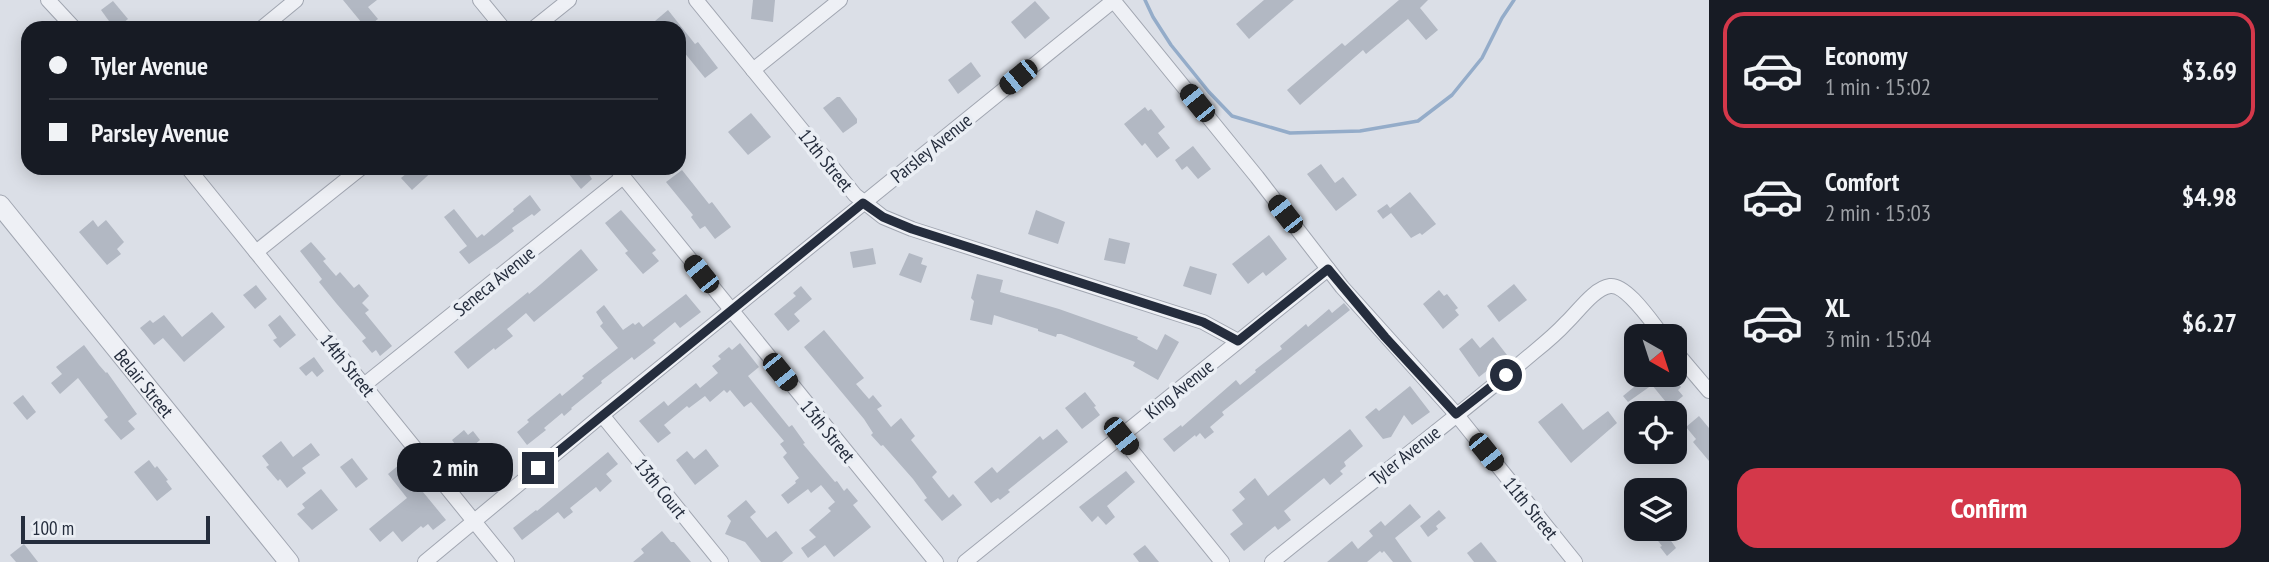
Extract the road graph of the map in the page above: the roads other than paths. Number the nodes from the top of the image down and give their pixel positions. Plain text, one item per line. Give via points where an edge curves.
1 (48, 0) edge
2 (296, 0) edge
3 (480, 0) edge
4 (569, 0) edge
5 (696, 0) edge
6 (841, 0) edge
7 (1113, 0) edge
8 (68, 21) edge
9 (270, 21) edge
10 (497, 21) edge
11 (543, 21) edge
12 (753, 70) junction
13 (194, 175) edge
14 (352, 175) edge
15 (616, 175) edge
16 (622, 175) edge
17 (863, 203) junction
18 (0, 205) edge
19 (256, 252) junction
20 (1328, 269) junction
21 (731, 310) junction
22 (1653, 324) edge
23 (1238, 341) junction
24 (1687, 365) edge
25 (364, 385) junction
26 (1709, 391) edge
27 (1456, 414) junction
28 (602, 415) junction
29 (1121, 436) junction
30 (474, 521) junction
31 (289, 562) edge
32 (425, 562) edge
33 (507, 562) edge
34 (721, 562) edge
35 (936, 562) edge
36 (965, 562) edge
37 (1222, 562) edge
38 (1272, 562) edge
39 (1575, 562) edge

1 - 8 street
2 - 9 street
3 - 10 street
4 - 11 street
5 - 12 street, 12th Street
6 - 12 street
7 - 17 street, Parsley Avenue
7 - 20 street, 11th Street via 1218,119
12 - 17 street, 12th Street
13 - 19 street, 14th Street
14 - 19 street
15 - 25 street, Seneca Avenue
16 - 21 street, 13th Street
17 - 21 street, Parsley Avenue
17 - 23 street, 12th Street via 912,229 1203,322
18 - 31 street, Belair Street
19 - 25 street, 14th Street
20 - 23 street, King Avenue
20 - 27 street, 11th Street
21 - 28 street, Parsley Avenue
21 - 35 street, 13th Street
22 - 27 street, Tyler Avenue via 1623,290 1608,286
23 - 29 street, King Avenue
24 - 26 street
25 - 30 street, 14th Street
27 - 38 street, Tyler Avenue
27 - 39 street, 11th Street
28 - 30 street, Parsley Avenue
28 - 34 street, 13th Court
29 - 36 street, King Avenue
29 - 37 street
30 - 32 street, Parsley Avenue
30 - 33 street, 14th Street

